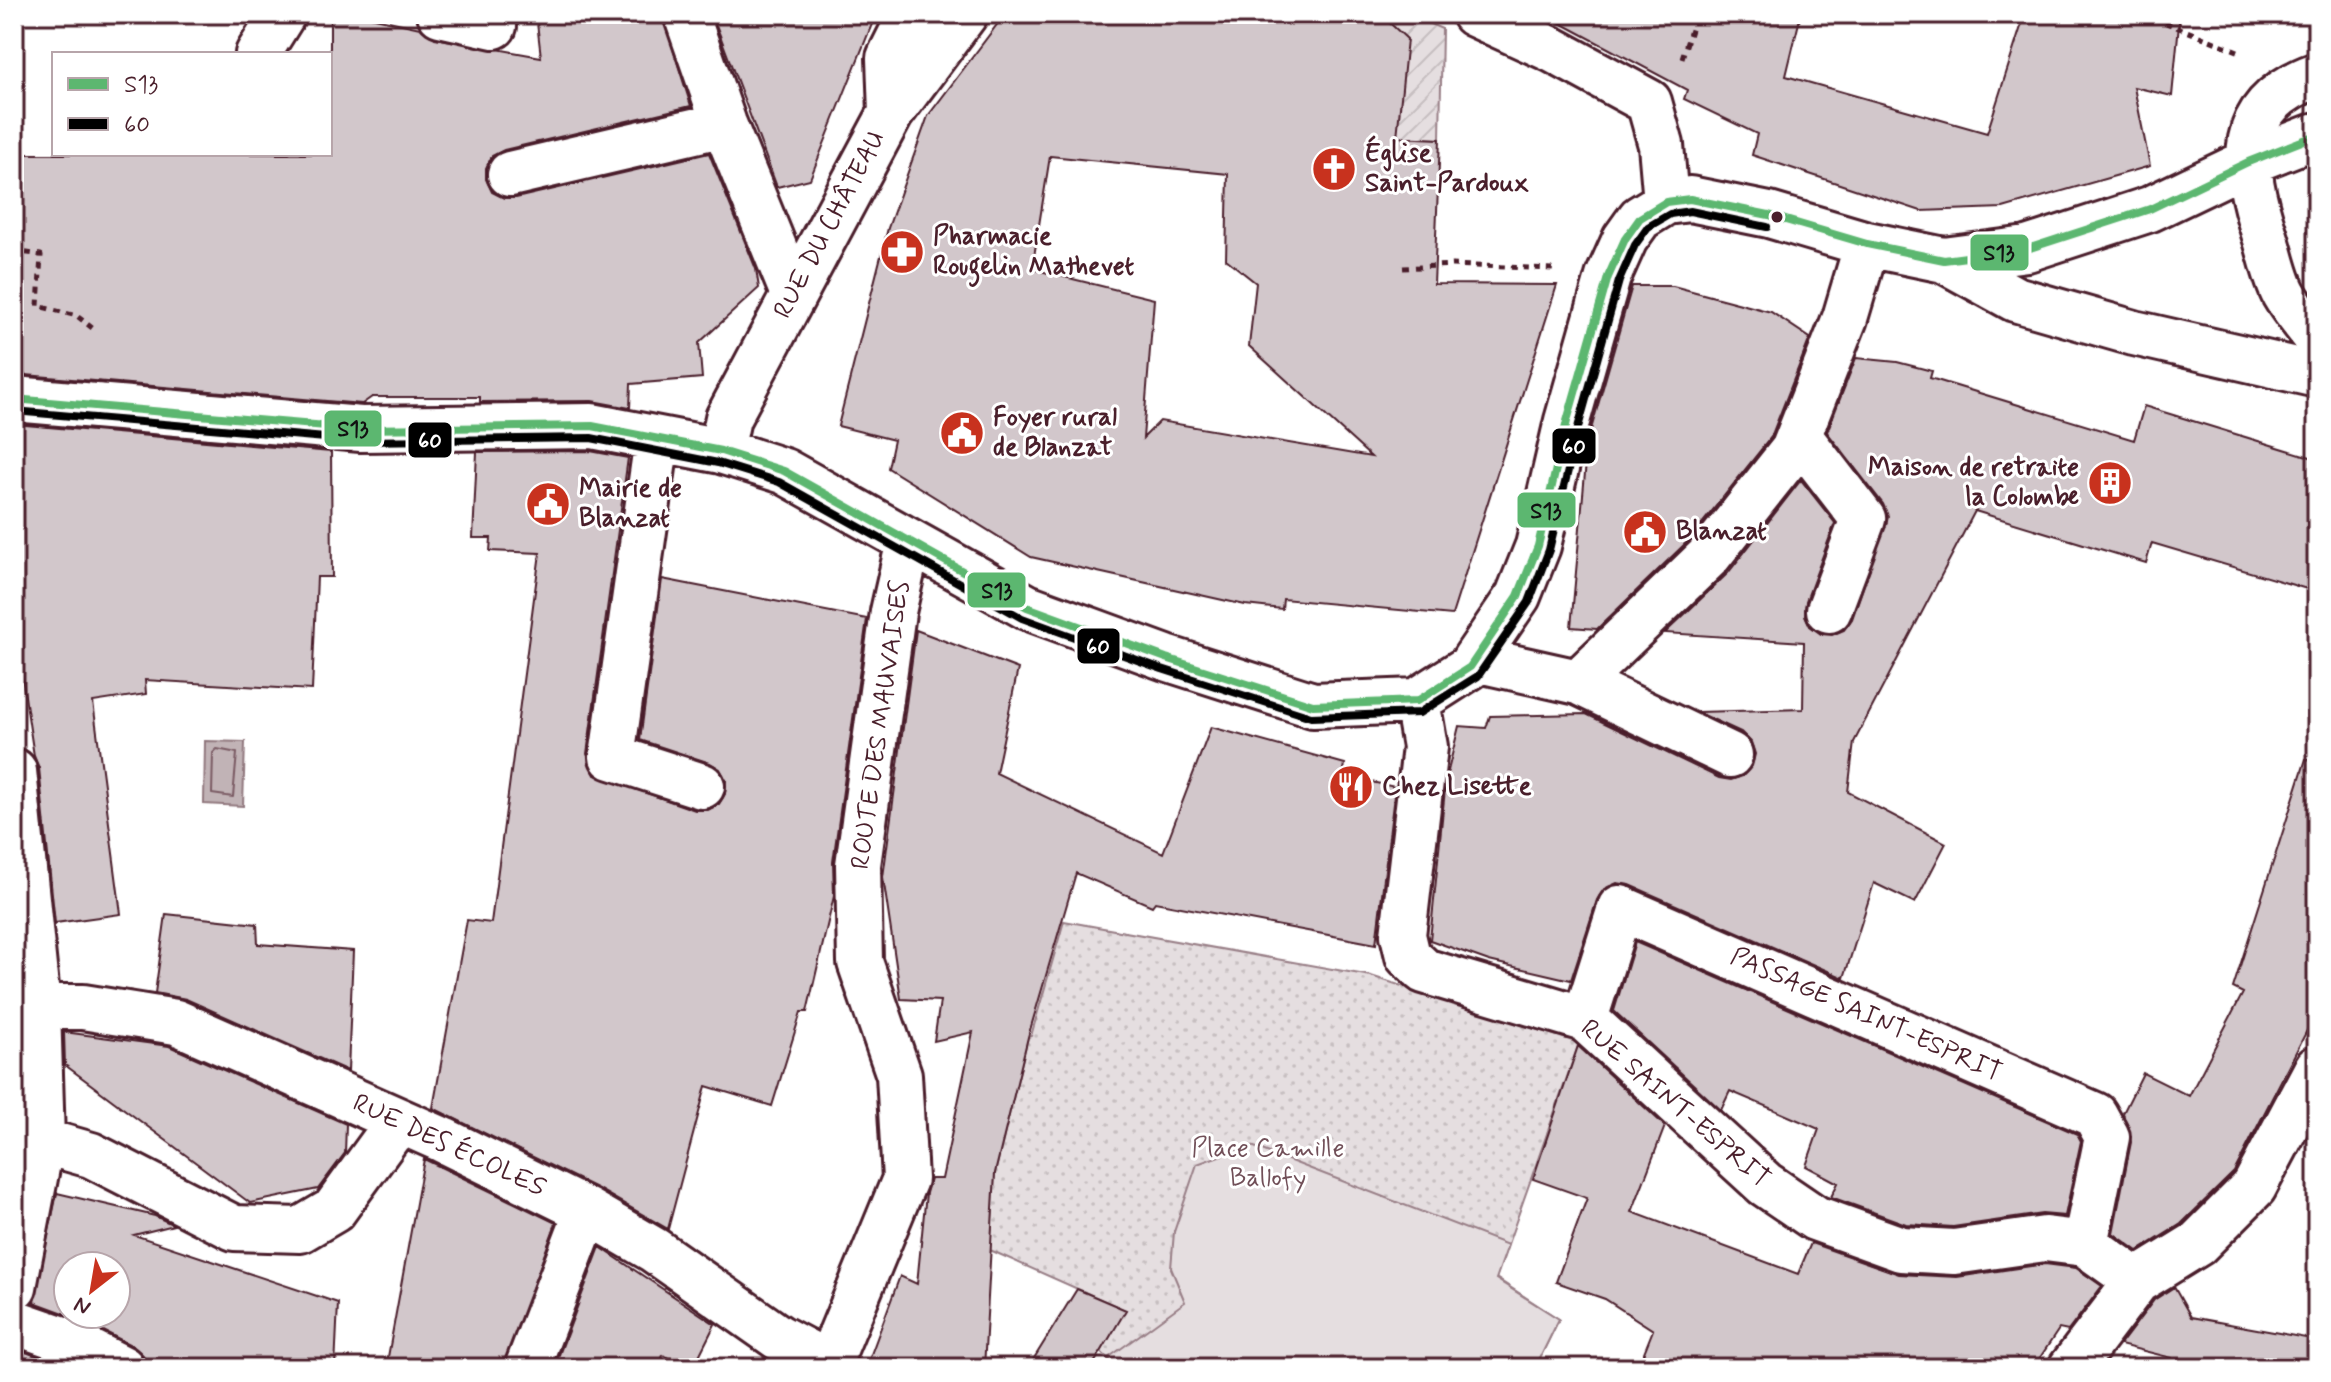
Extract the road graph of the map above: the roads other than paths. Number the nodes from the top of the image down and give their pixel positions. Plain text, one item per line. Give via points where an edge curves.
1 (283, 14) edge
2 (440, 14) edge
3 (686, 14) edge
4 (911, 14) edge
5 (965, 14) edge
6 (1474, 14) edge
7 (494, 26) dead end
8 (259, 52) edge
9 (2302, 80) edge
10 (891, 113) junction
11 (724, 124) junction
12 (2317, 135) edge
13 (2248, 162) junction
14 (510, 174) dead end
15 (1666, 202) junction
16 (1867, 244) junction
17 (1944, 260) junction
18 (793, 294) junction
19 (2317, 339) edge
20 (2317, 375) edge
21 (14, 399) edge
22 (1799, 436) junction
23 (657, 439) junction
24 (721, 451) junction
25 (909, 541) junction
26 (1829, 610) dead end
27 (1475, 659) junction
28 (1578, 682) junction
29 (1417, 701) junction
30 (1730, 755) dead end
31 (14, 771) edge
32 (702, 786) dead end
33 (1585, 1019) junction
34 (30, 1028) edge
35 (2317, 1068) edge
36 (398, 1122) junction
37 (42, 1141) junction
38 (587, 1211) junction
39 (2085, 1244) junction
40 (2137, 1281) junction
41 (14, 1287) edge
42 (14, 1322) edge
43 (828, 1366) edge
44 (122, 1368) edge
45 (527, 1368) edge
46 (2071, 1368) edge

1 - 8 street
2 - 7 street
3 - 11 street
4 - 10 street via 889,58
5 - 10 street, RUE DU CHÂTEAU
6 - 15 street via 1649,102 1661,145
9 - 13 street via 2268,104 2252,132
10 - 18 street, RUE DU CHÂTEAU
11 - 14 street
11 - 18 street
12 - 13 street
13 - 17 street via 2150,209 2041,245
13 - 19 street via 2254,200 2283,293
15 - 16 street via 1690,199 1756,212
15 - 27 street via 1640,218 1608,277 1538,546 1518,596
16 - 17 street
16 - 22 street
17 - 20 street via 2015,299
18 - 24 street, RUE DU CHÂTEAU via 728,418
21 - 23 street via 361,429 592,426
22 - 26 street via 1863,519
22 - 28 street via 1708,557
23 - 24 street
23 - 32 street via 612,757
24 - 25 street via 784,471
25 - 29 street via 1027,607 1239,682 1313,705
25 - 43 street, ROUTE DES MAUVAISES via 893,612 858,865 860,962 899,1075 905,1179
27 - 28 street
27 - 29 street
28 - 30 street
29 - 33 street, RUE SAINT-ESPRIT via 1425,747 1403,935 1408,956 1424,971
31 - 34 street
33 - 39 street, RUE SAINT-ESPRIT via 1765,1184 1815,1218 1901,1249 1954,1252 2045,1239
33 - 39 street, PASSAGE SAINT-ESPRIT via 1620,908 2095,1115 2107,1137
34 - 36 street, RUE DES ÉCOLES via 83,1007 176,1022
34 - 37 street
35 - 40 street via 2254,1187 2197,1244
36 - 37 street via 334,1210 300,1230 234,1228 91,1155
36 - 38 street, RUE DES ÉCOLES
37 - 41 street
38 - 43 street, RUE DES ÉCOLES
38 - 45 street
39 - 40 street, RUE SAINT-ESPRIT
40 - 46 street
42 - 44 street via 69,1341

